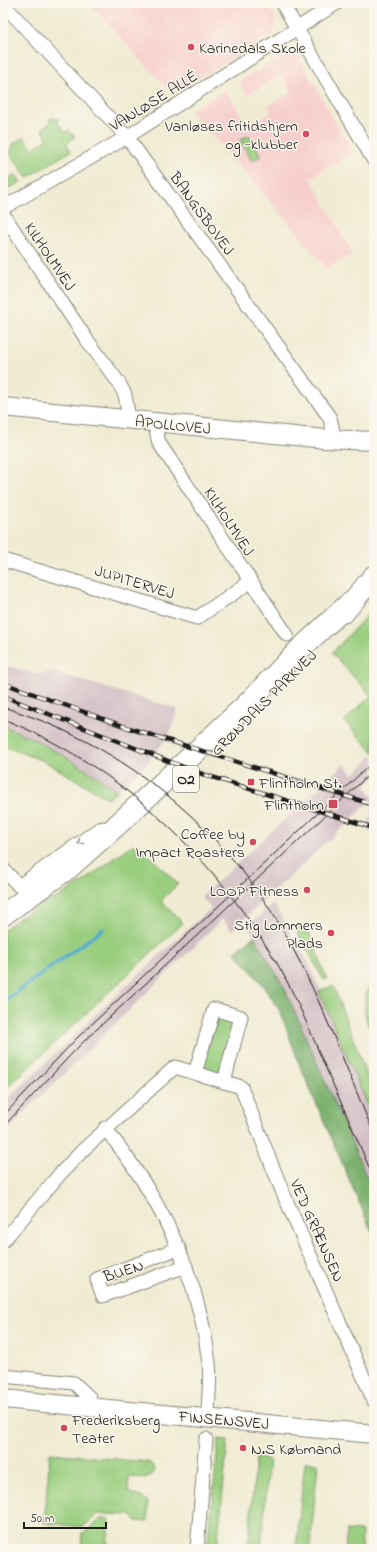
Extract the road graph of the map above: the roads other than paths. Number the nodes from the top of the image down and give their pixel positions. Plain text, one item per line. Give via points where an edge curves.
1 (282, 3) edge
2 (337, 3) edge
3 (3, 4) edge
4 (297, 29) junction
5 (127, 137) junction
6 (374, 161) edge
7 (3, 208) edge
8 (3, 214) edge
9 (3, 407) edge
10 (129, 419) junction
11 (154, 422) junction
12 (339, 440) junction
13 (374, 441) edge
14 (374, 449) edge
15 (3, 560) edge
16 (374, 576) edge
17 (250, 582) junction
18 (287, 635) dead end
19 (263, 697) junction
20 (115, 827) junction
21 (70, 867) junction
22 (3, 869) edge
23 (3, 915) edge
24 (195, 1073) junction
25 (224, 1082) junction
26 (106, 1128) junction
27 (3, 1241) edge
28 (179, 1248) junction
29 (186, 1266) junction
30 (3, 1376) edge
31 (3, 1392) edge
32 (3, 1399) edge
33 (374, 1401) edge
34 (90, 1402) junction
35 (208, 1414) junction
36 (374, 1424) edge
37 (374, 1434) edge
38 (206, 1439) dead end
39 (197, 1549) edge

1 - 4 street
2 - 4 street, VANLØSE ALLÉ
3 - 5 street, BANGSBOVEJ
4 - 5 street, VANLØSE ALLÉ
4 - 6 street
5 - 7 street, VANLØSE ALLÉ
5 - 12 street, BANGSBOVEJ via 330,418
8 - 10 street, KILHOLMVEJ via 119,383 125,395
9 - 10 street, APOLLOVEJ
10 - 11 street, APOLLOVEJ
11 - 12 street, APOLLOVEJ
11 - 17 street, KILHOLMVEJ via 159,443
12 - 13 street, APOLLOVEJ
12 - 14 street, APOLLOVEJ
15 - 17 street, JUPITERVEJ via 197,618
16 - 19 main road, GRØNDALS PARKVEJ / O2 via 352,601 298,651
17 - 18 street, KILHOLMVEJ
19 - 20 main road, GRØNDALS PARKVEJ / O2
19 - 21 main road, GRØNDALS PARKVEJ / O2 via 123,838
20 - 21 main road, GRØNDALS PARKVEJ / O2
20 -> 22 street via 99,829 19,886
21 - 23 main road, GRØNDALS PARKVEJ / O2
24 - 25 street, VED GRÆNSEN
24 - 25 street via 214,1009 241,1017
24 - 26 street, VED GRÆNSEN via 175,1067
25 - 33 street, VED GRÆNSEN via 241,1086 283,1193
26 - 27 street, VED GRÆNSEN via 60,1174
26 - 28 street via 148,1186
28 - 29 street
28 - 29 street, BUEN via 96,1279 103,1296
29 - 35 street via 201,1316 209,1364
30 - 34 street via 74,1383
31 - 34 street, FINSENSVEJ
32 - 34 street, FINSENSVEJ
34 - 35 street, FINSENSVEJ
35 - 36 street, FINSENSVEJ
35 - 37 street, FINSENSVEJ
38 - 39 street

